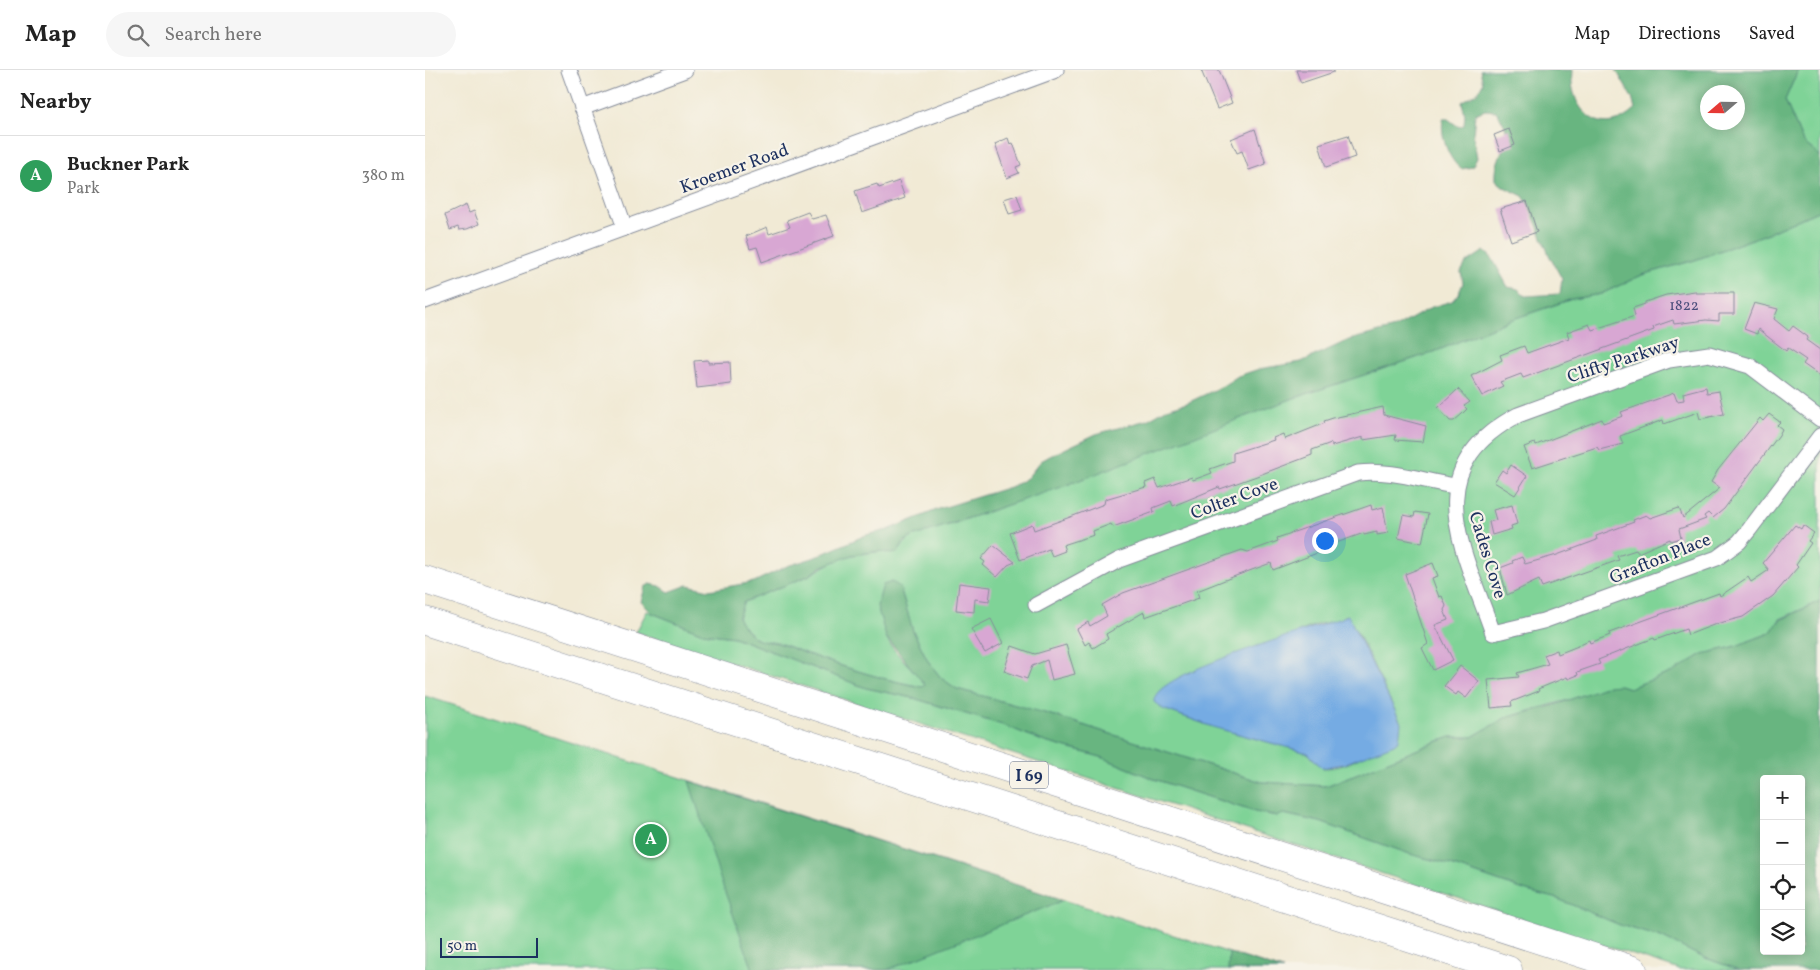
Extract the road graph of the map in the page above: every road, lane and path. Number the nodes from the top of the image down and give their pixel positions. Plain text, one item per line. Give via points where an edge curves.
1 (569, 70) edge
2 (685, 70) edge
3 (1056, 70) edge
4 (582, 108) junction
5 (625, 228) junction
6 (425, 301) edge
7 (1820, 419) edge
8 (1820, 436) edge
9 (1455, 486) junction
10 (425, 580) edge
11 (1036, 605) dead end
12 (425, 621) edge
13 (1493, 633) joint
14 (1508, 970) edge
15 (1633, 970) edge

1 - 4 street
2 - 4 street
3 - 5 street, Kroemer Road
4 - 5 street
5 - 6 street, Kroemer Road
7 - 9 street, Clifty Parkway via 1750,366 1709,354 1683,357 1503,423 1477,446
8 - 13 street, Grafton Place via 1739,542 1717,558 1543,622
9 - 11 street, Colter Cove via 1381,473 1358,474 1119,560
9 - 13 street, Cades Cove via 1457,529
10 - 15 highway, I 69
12 - 14 highway, I 69

